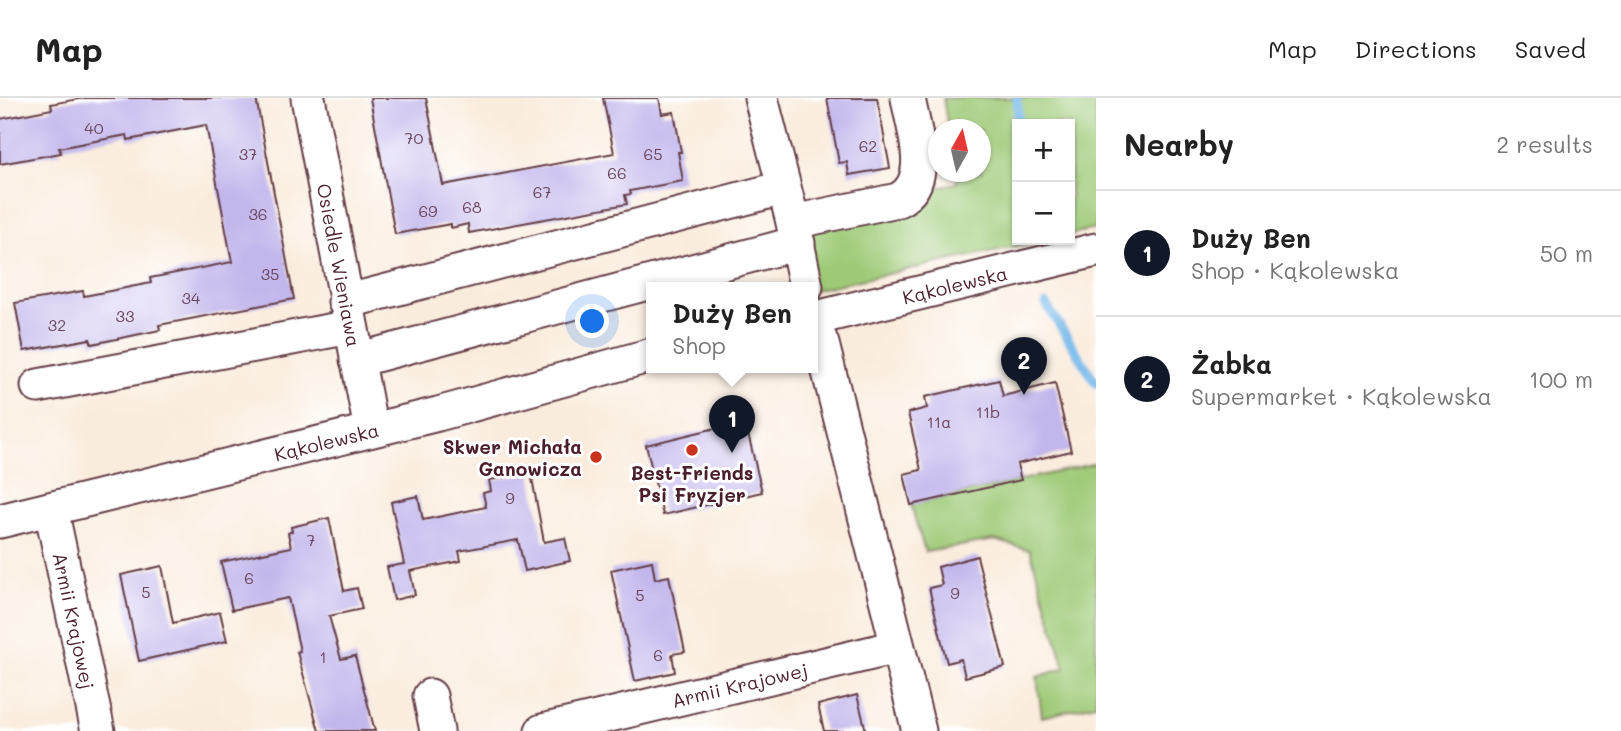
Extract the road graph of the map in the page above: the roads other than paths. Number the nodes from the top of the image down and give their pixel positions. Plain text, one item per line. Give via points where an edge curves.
1 (308, 98) edge
2 (761, 98) edge
3 (908, 98) edge
4 (783, 188) junction
5 (795, 233) junction
6 (1096, 250) edge
7 (805, 282) edge
8 (348, 314) junction
9 (818, 318) edge
10 (818, 335) edge
11 (646, 356) edge
12 (357, 360) junction
13 (38, 386) dead end
14 (371, 430) junction
15 (51, 509) junction
16 (0, 521) edge
17 (898, 647) junction
18 (429, 696) dead end
19 (98, 731) edge
20 (437, 731) edge
21 (542, 731) edge
22 (919, 731) edge

1 - 8 street, Osiedle Wieniawa
2 - 4 street
3 - 5 street via 919,167 914,188 898,200
4 - 5 street
4 - 8 street
5 - 7 street
5 - 12 street
6 - 9 street, Kąkolewska
8 - 12 street, Osiedle Wieniawa
8 - 13 street
10 - 17 street
11 - 14 street, Kąkolewska
12 - 14 street, Osiedle Wieniawa
14 - 15 street, Kąkolewska
15 - 16 street, Kąkolewska
15 - 19 street, Armii Krajowej
17 - 21 street, Armii Krajowej
17 - 22 street
18 - 20 street

